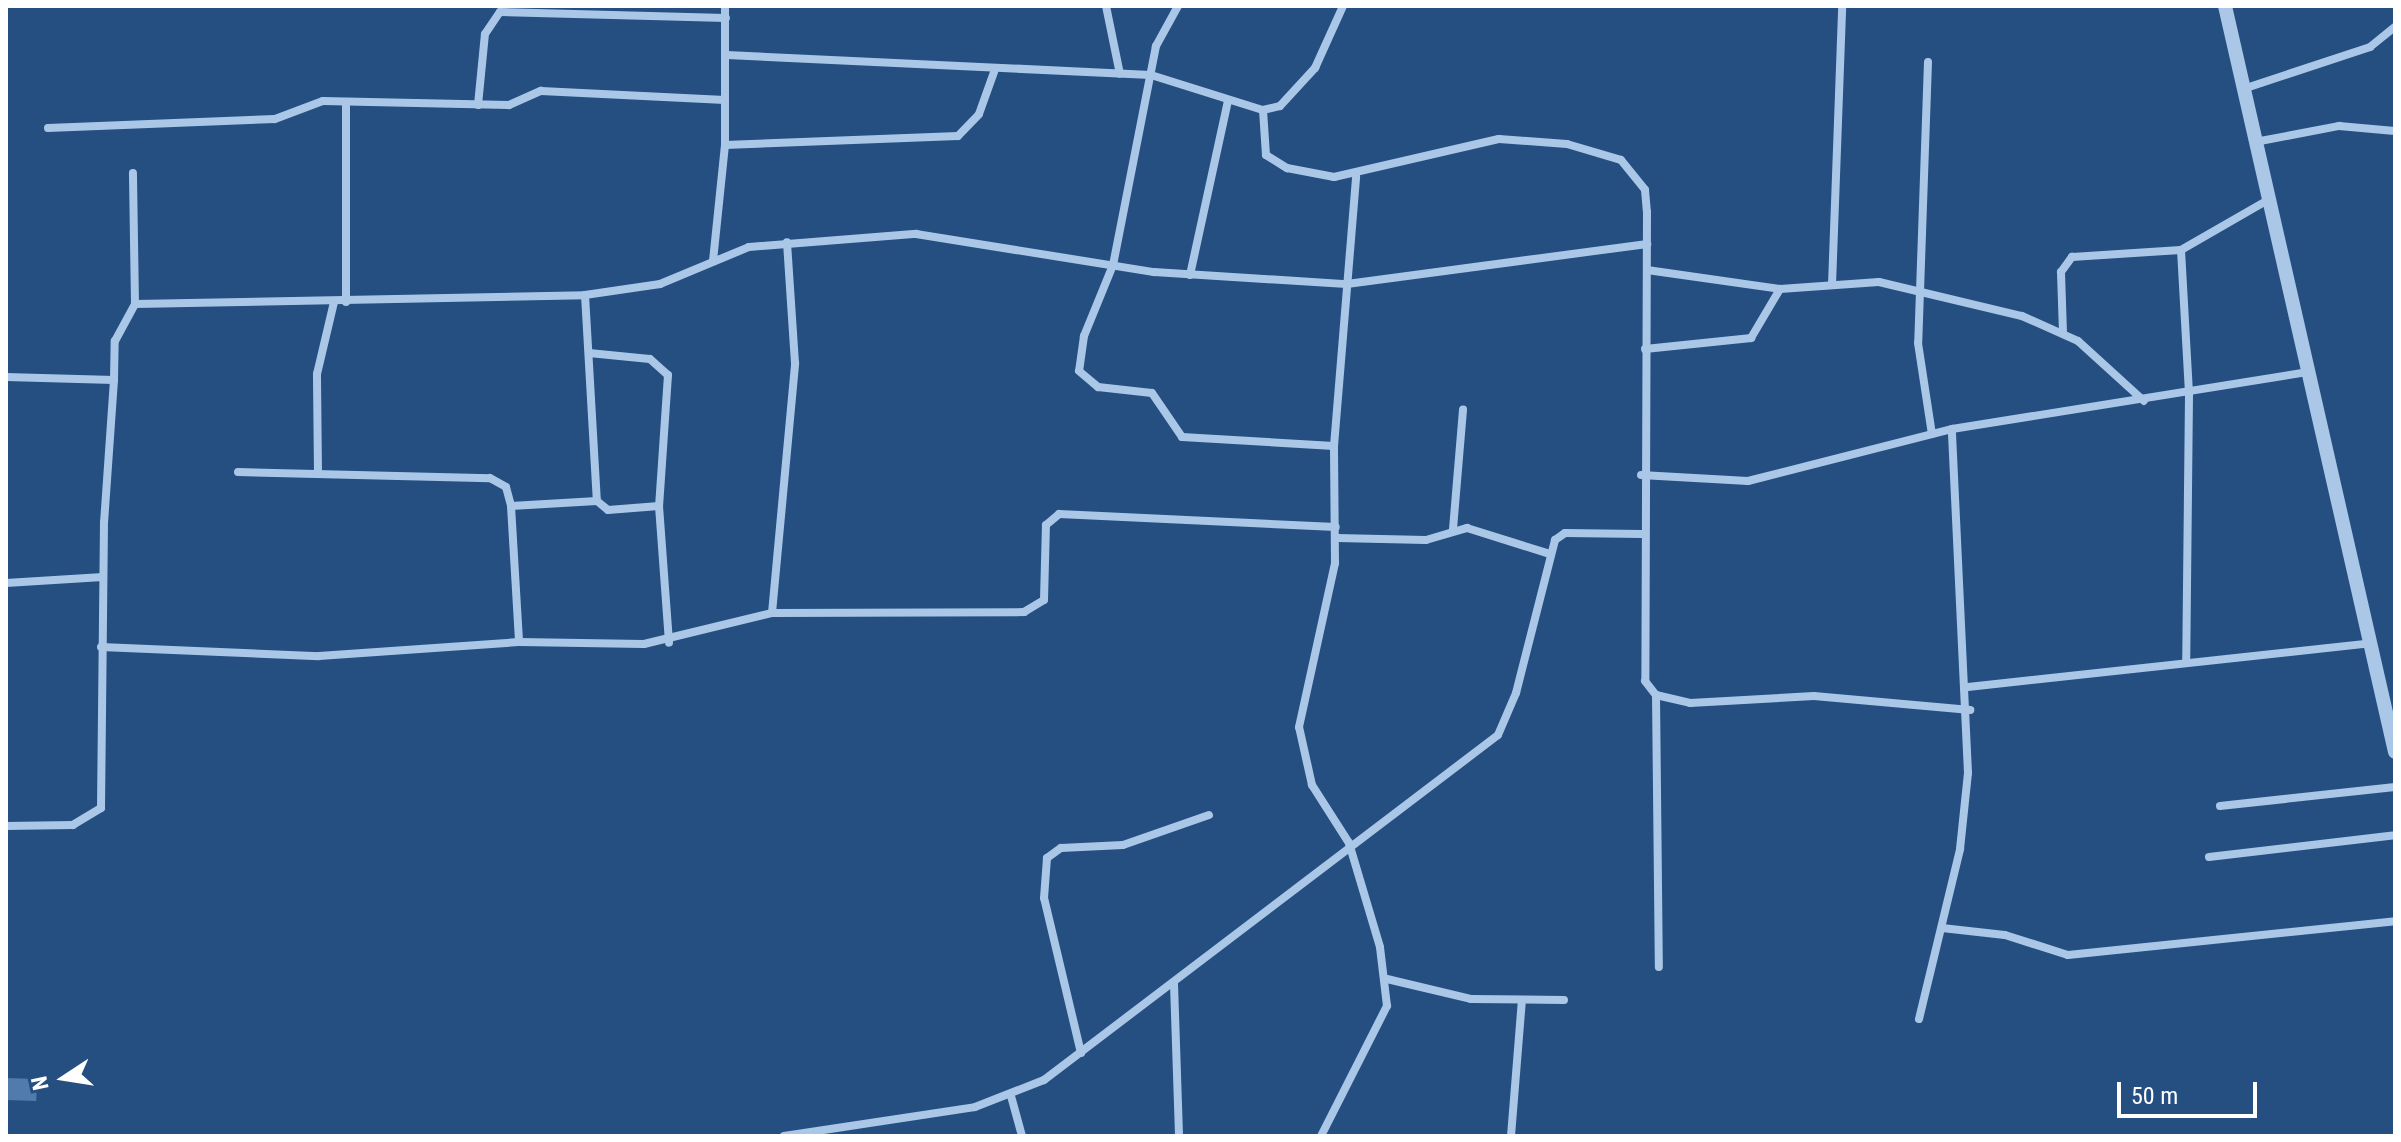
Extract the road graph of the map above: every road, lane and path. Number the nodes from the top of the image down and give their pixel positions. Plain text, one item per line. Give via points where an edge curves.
1 (725, 6) edge
2 (1106, 6) edge
3 (1178, 6) edge
4 (1343, 6) edge
5 (1842, 6) edge
6 (2225, 6) edge
7 (726, 18) junction
8 (2395, 27) edge
9 (727, 55) junction
10 (1928, 62) dead end
11 (994, 72) junction
12 (1120, 74) junction
13 (1151, 75) junction
14 (2243, 89) junction
15 (725, 100) junction
16 (1228, 100) junction
17 (346, 102) junction
18 (478, 105) junction
19 (1263, 110) junction
20 (48, 128) dead end
21 (2395, 131) edge
22 (2255, 142) junction
23 (725, 145) junction
24 (133, 173) dead end
25 (1356, 177) junction
26 (2268, 200) junction
27 (787, 242) junction
28 (1647, 244) junction
29 (2181, 250) junction
30 (713, 261) junction
31 (1113, 265) junction
32 (1647, 270) junction
33 (1190, 275) junction
34 (1347, 284) junction
35 (1832, 285) junction
36 (1780, 289) junction
37 (1923, 290) junction
38 (585, 295) junction
39 (334, 302) junction
40 (346, 302) junction
41 (135, 304) junction
42 (2063, 333) junction
43 (1645, 349) junction
44 (589, 353) junction
45 (2308, 372) junction
46 (6, 377) edge
47 (114, 380) junction
48 (2189, 395) junction
49 (2144, 401) junction
50 (1463, 409) dead end
51 (1952, 429) junction
52 (1932, 434) junction
53 (1334, 446) junction
54 (238, 472) dead end
55 (318, 474) junction
56 (1641, 475) junction
57 (597, 501) junction
58 (511, 506) junction
59 (659, 506) junction
60 (1336, 527) junction
61 (1453, 529) junction
62 (1642, 534) junction
63 (1337, 538) junction
64 (1547, 553) junction
65 (103, 577) junction
66 (6, 583) edge
67 (772, 613) junction
68 (519, 642) junction
69 (669, 643) junction
70 (2370, 643) junction
71 (101, 647) junction
72 (2186, 663) junction
73 (1968, 687) junction
74 (1656, 695) junction
75 (1970, 710) junction
76 (2395, 752) edge
77 (2395, 787) edge
78 (2220, 806) dead end
79 (1209, 815) dead end
80 (6, 826) edge
81 (2395, 835) edge
82 (1349, 843) junction
83 (2209, 857) dead end
84 (2395, 921) edge
85 (1942, 928) junction
86 (1659, 967) dead end
87 (1387, 979) junction
88 (1174, 984) junction
89 (1522, 1000) junction
90 (1564, 1000) dead end
91 (1919, 1019) dead end
92 (1081, 1053) junction
93 (1011, 1096) junction
94 (784, 1136) edge
95 (1022, 1136) edge
96 (1179, 1136) edge
97 (1321, 1136) edge
98 (1511, 1136) edge

1 - 7 street
2 - 12 street
3 - 13 street via 1160,32
4 - 19 street via 1315,68 1280,106
5 - 35 street
6 - 14 street
7 - 9 street
7 - 18 street via 500,12 485,34
8 - 14 street via 2370,47
9 - 11 street
9 - 15 street
10 - 37 street
11 - 12 street
11 - 23 street via 979,114 958,136
12 - 13 street
13 - 16 street
13 - 31 street
14 - 22 street
15 - 18 street via 541,91 509,105
15 - 23 street
16 - 19 street
16 - 33 street
17 - 18 street
17 - 20 street via 310,104 275,119
17 - 40 street
19 - 25 street via 1260,141 1275,163
21 - 22 street via 2339,126
22 - 26 street
23 - 30 street
24 - 41 street
25 - 28 street via 1499,139 1596,149 1636,173 1645,190
25 - 34 street
26 - 29 street
26 - 45 street
27 - 30 street
27 - 31 street via 916,234
27 - 67 street via 795,363
28 - 32 street
28 - 34 street
29 - 42 street via 2065,261
29 - 48 street
30 - 38 street via 660,284
31 - 33 street
31 - 53 street via 1078,359 1087,383 1152,393 1182,437
32 - 36 street
32 - 43 street
33 - 34 street
34 - 53 street
35 - 36 street
35 - 37 street
36 - 43 street via 1751,338
37 - 42 street
37 - 52 street via 1918,354
38 - 40 street
38 - 44 street
39 - 40 street
39 - 41 street
39 - 55 street via 317,374
41 - 47 street via 115,341
42 - 49 street
43 - 56 street
44 - 57 street
44 - 59 street via 650,359 668,375
45 - 48 street
45 - 70 street
46 - 47 street
47 - 65 street
48 - 49 street
48 - 72 street
49 - 51 street
50 - 61 street
51 - 52 street
51 - 73 street
52 - 56 street via 1748,481
53 - 60 street
54 - 55 street
55 - 58 street via 490,478 506,487
56 - 62 street
57 - 58 street
57 - 59 street via 608,510
58 - 68 street
59 - 69 street
60 - 63 street
60 - 67 street via 1059,514 1046,525 1038,609
61 - 63 street via 1426,540
61 - 64 street via 1483,531
62 - 64 street via 1565,533
62 - 74 street via 1645,681
63 - 82 street via 1299,727 1312,785
64 - 82 street via 1516,693 1498,735
65 - 66 street
65 - 71 street
67 - 69 street
68 - 69 street
68 - 71 street via 319,656
70 - 72 street
70 - 76 street
71 - 80 street via 101,808 73,825
72 - 73 street
73 - 75 street
74 - 75 street via 1690,703 1814,696
74 - 86 street
75 - 85 street via 1960,849
77 - 78 street
79 - 92 street via 1123,845 1061,848 1047,858 1044,898
81 - 83 street
82 - 87 street
82 - 88 street
84 - 85 street via 2068,955 2005,935
85 - 91 street
87 - 89 street via 1471,999
87 - 97 street via 1380,1033
88 - 92 street
88 - 96 street
89 - 90 street
89 - 98 street
92 - 93 street
93 - 94 street
93 - 95 street

